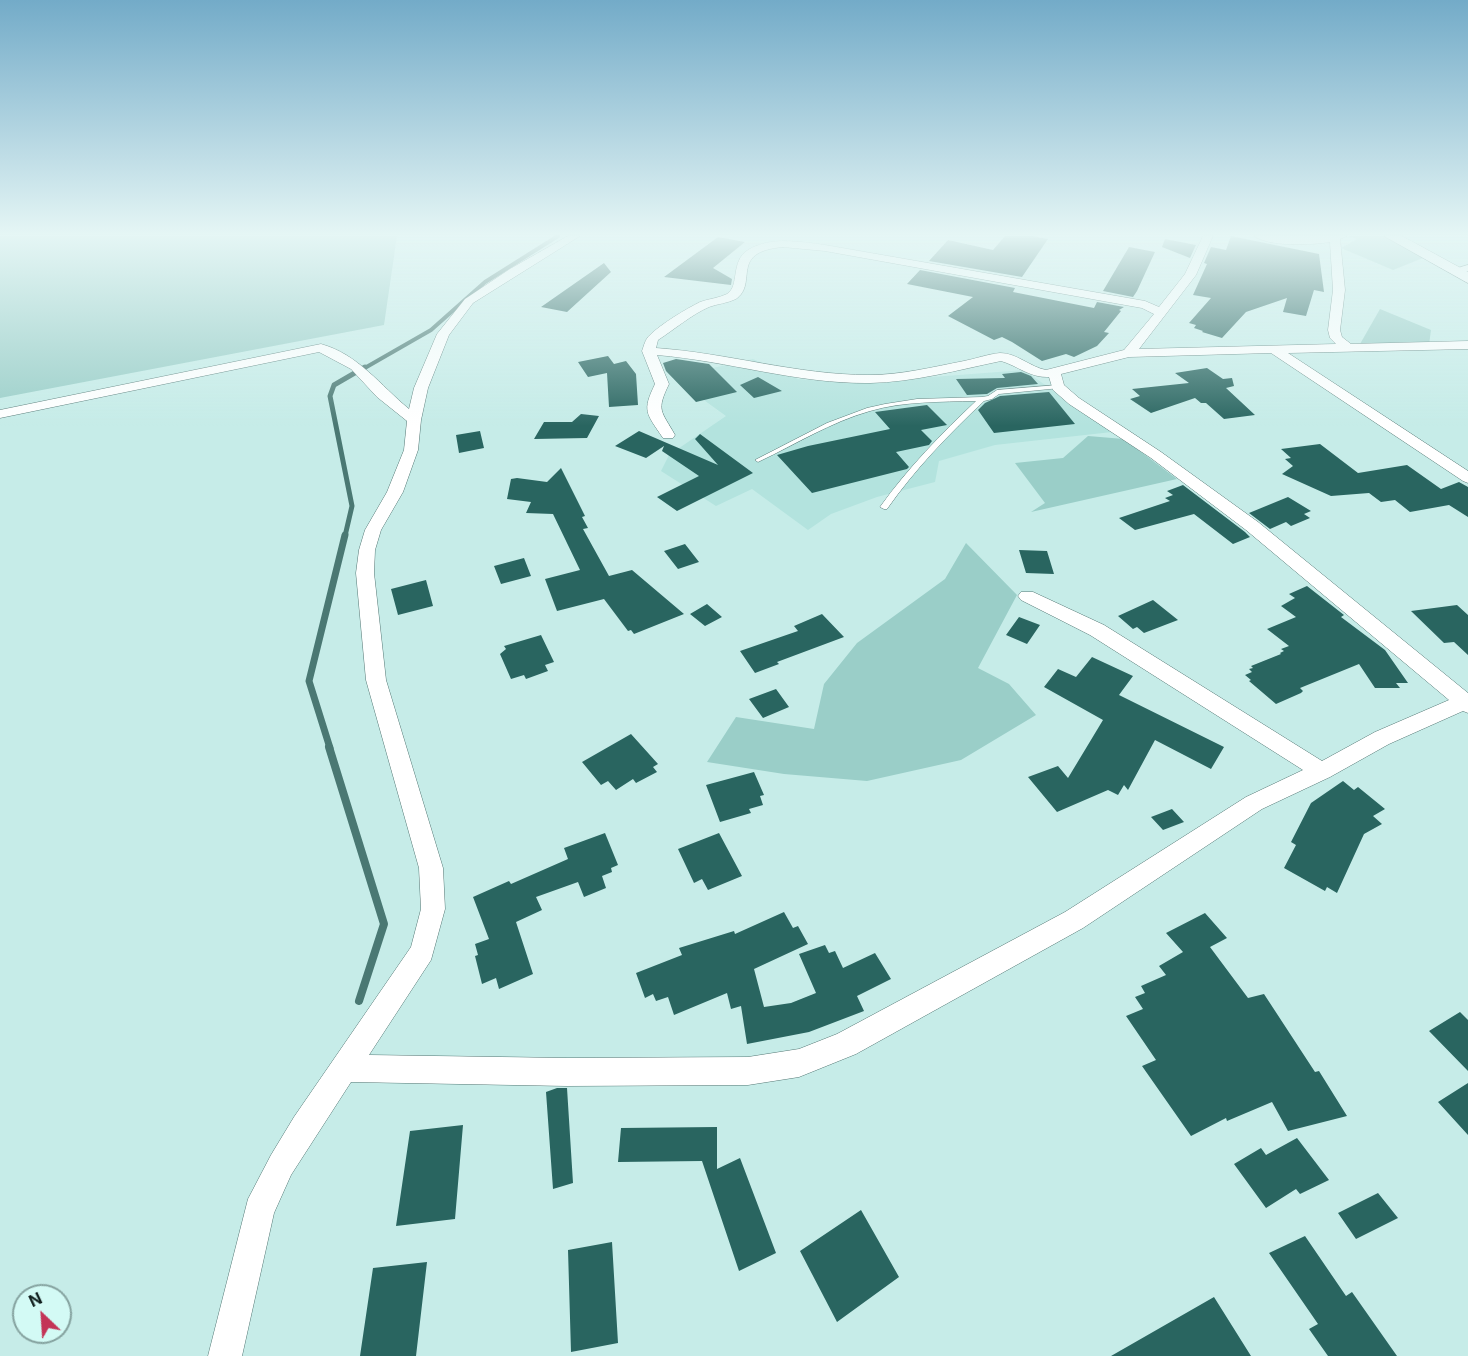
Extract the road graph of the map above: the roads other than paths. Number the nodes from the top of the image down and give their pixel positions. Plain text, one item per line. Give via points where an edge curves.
1 (472, 299) edge
2 (723, 299) edge
3 (1112, 299) edge
4 (1173, 299) edge
5 (1338, 299) edge
6 (1162, 314) junction
7 (1141, 339) junction
8 (1468, 345) edge
9 (1347, 347) junction
10 (1306, 348) junction
11 (1271, 349) junction
12 (648, 351) junction
13 (1161, 352) junction
14 (1130, 353) junction
15 (1295, 362) junction
16 (1056, 380) junction
17 (982, 399) junction
18 (0, 414) edge
19 (414, 420) junction
20 (668, 435) dead end
21 (758, 460) dead end
22 (1468, 478) edge
23 (884, 507) dead end
24 (1027, 596) dead end
25 (1467, 702) edge
26 (1322, 771) junction
27 (345, 1068) junction
28 (225, 1356) edge

1 - 19 street via 443,334 421,388
2 - 12 street via 704,306 653,338
3 - 6 street
4 - 6 street
5 - 9 street via 1334,330 1336,338
6 - 7 street
7 - 13 street
7 - 14 street
8 - 9 street
9 - 10 street
10 - 11 street
10 - 15 street
11 - 13 street
11 - 15 street
12 - 16 street via 700,355 775,371 836,378 901,376 1001,357
12 - 20 street via 662,384 653,403 654,411
13 - 14 street
14 - 16 street
15 - 22 street
16 - 17 lane via 997,392
16 - 25 street via 1074,401 1252,526
17 - 21 lane via 918,400 873,408 841,419
17 - 23 lane via 930,448
18 - 19 street via 321,348 356,366
19 - 27 street via 411,450 395,492 374,530 365,573 376,680 431,868 433,909 423,952
24 - 26 street via 1097,630
25 - 26 street via 1382,738
26 - 27 street via 1254,803 1074,920 846,1044 799,1063 748,1071
27 - 28 street via 281,1165 259,1210

